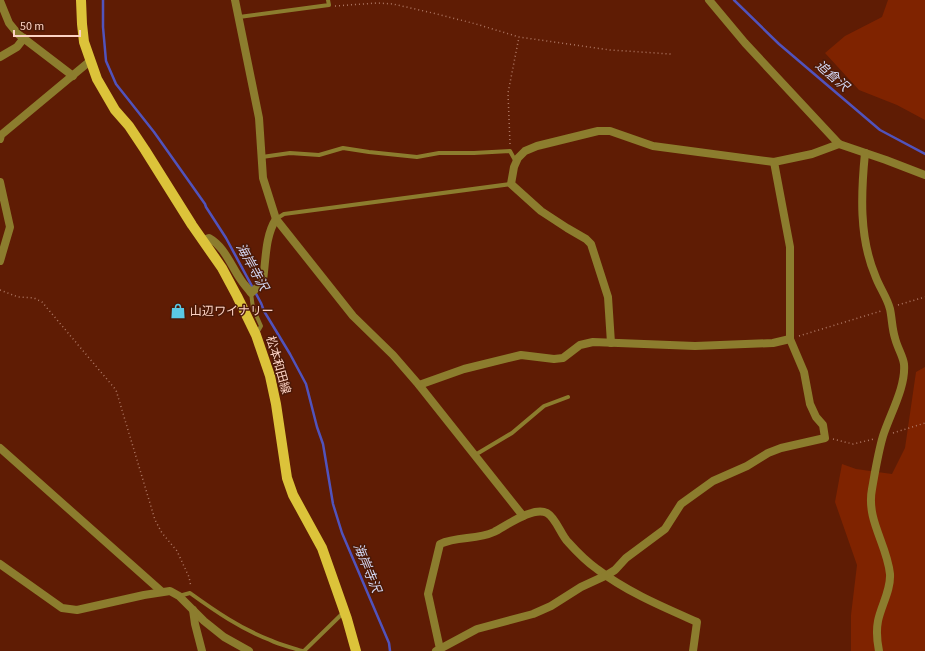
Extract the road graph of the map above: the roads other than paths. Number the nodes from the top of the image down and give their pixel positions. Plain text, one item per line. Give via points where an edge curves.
1 (81, 0) edge
2 (235, 0) edge
3 (709, 0) edge
4 (0, 1) edge
5 (328, 2) edge
6 (240, 17) junction
7 (24, 38) junction
8 (0, 57) edge
9 (90, 61) junction
10 (73, 76) junction
11 (0, 136) edge
12 (839, 144) junction
13 (864, 153) junction
14 (261, 157) junction
15 (516, 162) junction
16 (774, 162) junction
17 (925, 175) edge
18 (0, 182) edge
19 (511, 184) junction
20 (276, 219) junction
21 (203, 240) junction
22 (0, 261) edge
23 (251, 292) junction
24 (256, 335) junction
25 (790, 339) junction
26 (611, 343) junction
27 (419, 385) junction
28 (568, 398) dead end
29 (0, 448) edge
30 (475, 455) junction
31 (523, 516) junction
32 (0, 564) edge
33 (607, 575) junction
34 (161, 591) junction
35 (179, 596) junction
36 (193, 610) junction
37 (344, 611) junction
38 (438, 650) edge
39 (202, 651) edge
40 (249, 651) edge
41 (303, 651) edge
42 (356, 651) edge
43 (693, 651) edge
44 (879, 651) edge

1 - 9 main road, 松本和田線 via 84,42
2 - 6 street
3 - 12 street
4 - 7 street via 9,23
5 - 6 lane
6 - 14 street via 259,118
7 - 8 street via 17,47
7 - 10 street
9 - 10 street
9 - 21 main road, 松本和田線 via 106,95
10 - 11 street
12 - 13 street
12 - 16 street via 812,154
13 - 17 street
13 - 44 street via 863,221 868,253 890,308 894,337 904,363 903,383 883,437 871,491 871,510 890,576 878,621
14 - 15 lane via 290,153 319,155 343,148 417,157 439,153 510,151
14 - 20 street via 263,178
15 - 16 street via 525,151 537,146 598,131 610,131 653,146
15 - 19 street
16 - 25 street via 790,247
18 - 22 street via 10,227
19 - 20 lane via 284,214
19 - 26 street via 541,212 591,244 608,297
20 - 23 street via 268,237 263,280
20 - 27 street via 353,316
21 - 23 street via 209,238 217,244
21 - 24 main road, 松本和田線 via 238,296
23 - 24 lane via 253,308 261,326
24 - 37 main road, 松本和田線 via 270,376 287,478 293,495 322,548
25 - 26 street via 773,343 695,346
25 - 33 street via 804,372 810,404 822,425 825,438 781,448 713,481 680,504 665,529
26 - 27 street via 594,342 580,345 563,358 521,355 464,369
27 - 30 street
28 - 30 lane via 544,406 512,433
29 - 34 street
30 - 31 street
31 - 33 street via 538,511 547,513 567,542 597,570
31 - 38 street via 492,533 440,544 428,594
32 - 34 street via 62,608 77,610
33 - 38 street via 533,614 477,629
33 - 43 street via 646,600 697,622
34 - 35 street via 170,591
35 - 36 street
35 - 41 lane via 190,593 219,614 243,627 270,640
36 - 39 street
36 - 40 street via 224,637
37 - 41 lane
37 - 42 main road, 松本和田線

